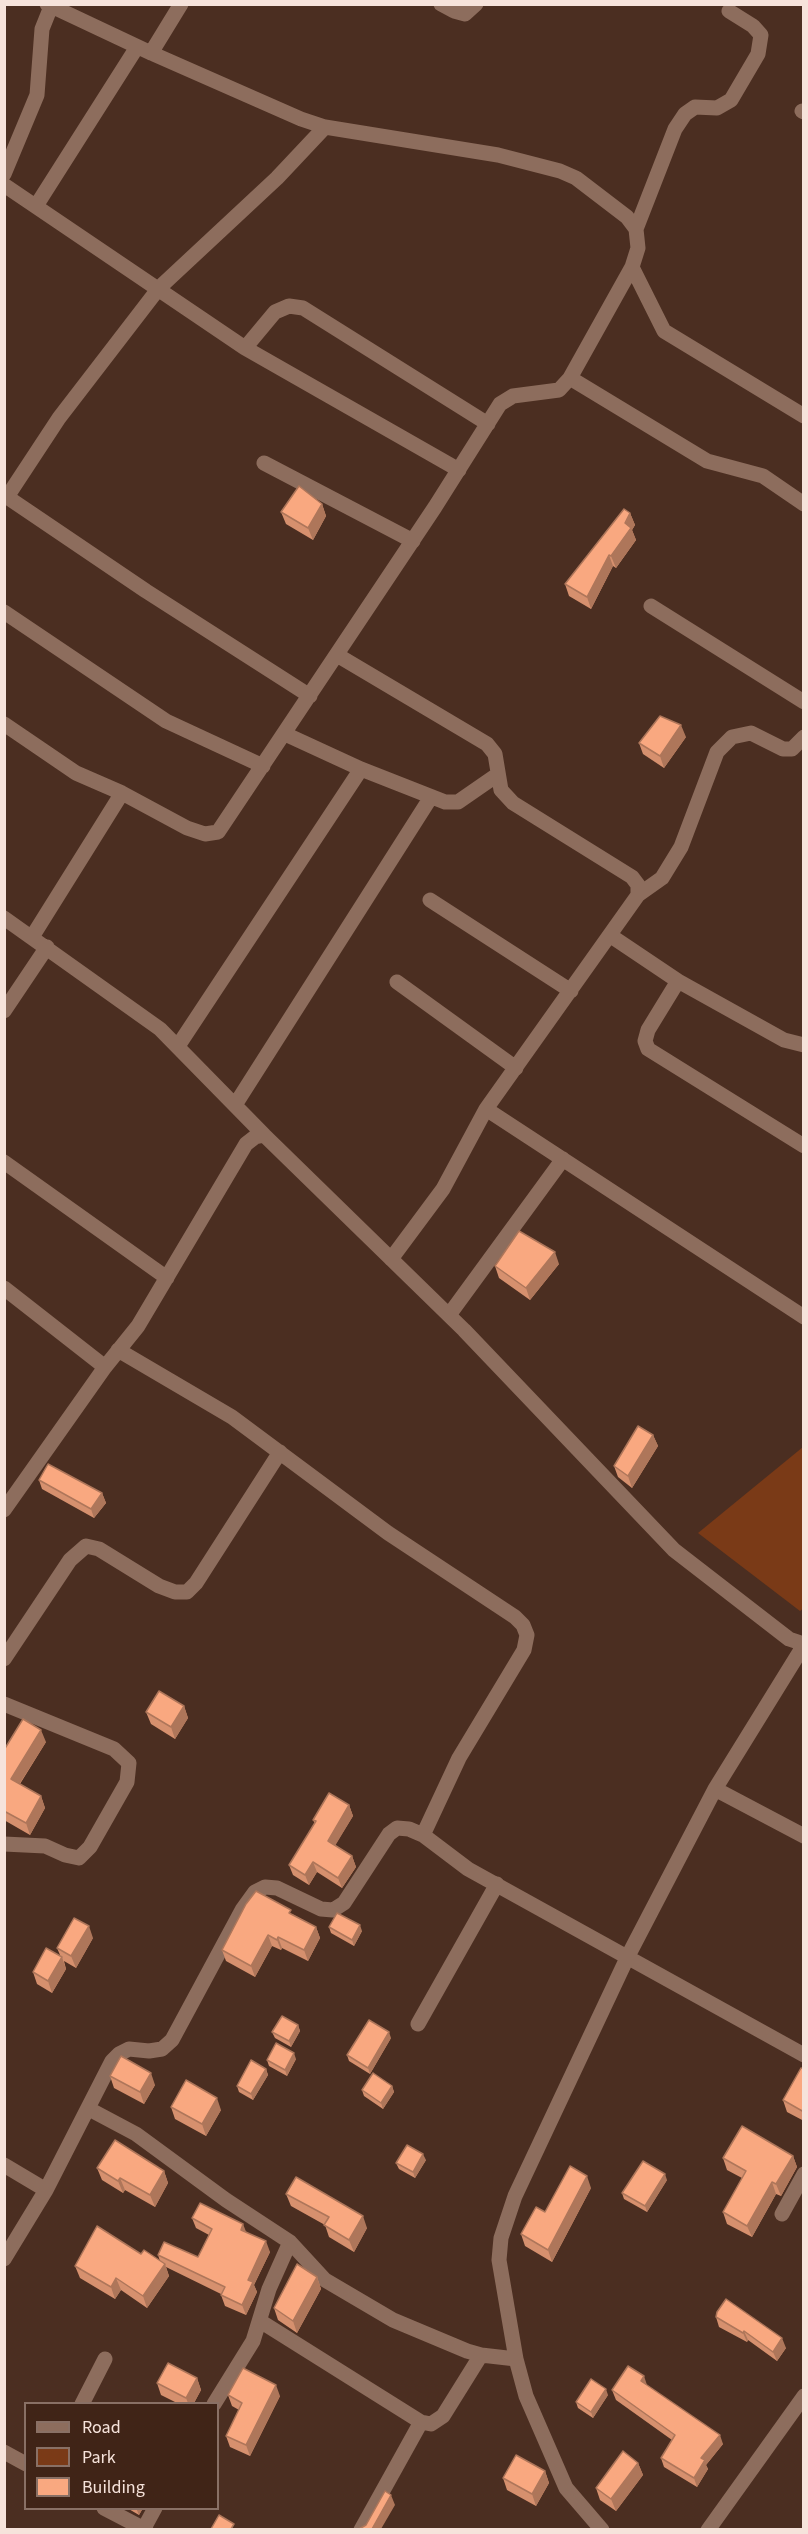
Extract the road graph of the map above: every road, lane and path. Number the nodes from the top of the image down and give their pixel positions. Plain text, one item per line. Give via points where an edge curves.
1 (180, 4) edge
2 (441, 4) edge
3 (476, 4) edge
4 (50, 5) edge
5 (729, 11) dead end
6 (144, 50) junction
7 (325, 126) junction
8 (4, 174) edge
9 (4, 185) edge
10 (36, 206) junction
11 (636, 229) junction
12 (632, 267) junction
13 (159, 288) junction
14 (246, 348) junction
15 (570, 378) junction
16 (804, 416) edge
17 (488, 424) junction
18 (264, 463) dead end
19 (459, 470) junction
20 (6, 496) edge
21 (804, 504) edge
22 (413, 541) junction
23 (651, 606) dead end
24 (4, 612) edge
25 (337, 655) junction
26 (310, 696) junction
27 (804, 702) edge
28 (4, 724) edge
29 (285, 734) junction
30 (804, 737) edge
31 (263, 766) junction
32 (360, 769) junction
33 (497, 775) junction
34 (122, 793) junction
35 (431, 797) junction
36 (638, 895) junction
37 (430, 900) dead end
38 (4, 918) edge
39 (611, 936) junction
40 (32, 937) junction
41 (47, 947) junction
42 (678, 981) junction
43 (397, 982) dead end
44 (571, 991) junction
45 (4, 1011) edge
46 (803, 1045) edge
47 (178, 1046) junction
48 (516, 1068) junction
49 (235, 1105) junction
50 (486, 1109) junction
51 (264, 1135) junction
52 (804, 1146) edge
53 (563, 1159) junction
54 (4, 1162) edge
55 (391, 1259) junction
56 (167, 1278) junction
57 (4, 1288) edge
58 (449, 1316) junction
59 (804, 1317) edge
60 (118, 1350) junction
61 (105, 1367) junction
62 (280, 1452) junction
63 (4, 1510) edge
64 (804, 1644) edge
65 (4, 1659) edge
66 (4, 1704) edge
67 (715, 1789) junction
68 (423, 1835) junction
69 (804, 1836) edge
70 (4, 1844) edge
71 (497, 1884) junction
72 (628, 1956) junction
73 (418, 2024) dead end
74 (804, 2055) edge
75 (89, 2109) junction
76 (4, 2165) edge
77 (804, 2174) edge
78 (46, 2190) junction
79 (782, 2214) dead end
80 (290, 2242) junction
81 (4, 2259) edge
82 (260, 2321) junction
83 (481, 2355) junction
84 (105, 2359) dead end
85 (516, 2359) junction
86 (804, 2396) edge
87 (83, 2402) edge
88 (215, 2402) edge
89 (421, 2422) junction
90 (4, 2452) edge
91 (24, 2463) edge
92 (108, 2510) edge
93 (154, 2510) edge
94 (144, 2529) edge
95 (361, 2529) edge
96 (602, 2529) edge
97 (708, 2529) edge

1 - 6 street
2 - 3 street via 465,14
4 - 6 street
4 - 8 street via 42,29 38,95
5 - 11 street via 761,36 758,54 731,100 717,108 695,107 685,114 675,129
6 - 7 street
6 - 10 street
7 - 11 street via 498,155 560,171 576,178
7 - 13 street
9 - 10 street
10 - 13 street
11 - 12 street via 638,248
12 - 15 street
12 - 16 street via 664,331
13 - 14 street
13 - 20 street via 58,418
14 - 17 street via 275,312 289,306 303,308
14 - 19 street
15 - 17 street via 559,390 513,396 500,404
15 - 21 street via 707,461 763,476
17 - 19 street
18 - 22 street
19 - 22 street
20 - 26 street
22 - 25 street
23 - 27 street
24 - 31 street via 166,721
25 - 26 street
25 - 33 street via 487,744 495,754
26 - 29 street
28 - 34 street via 76,772
29 - 31 street
29 - 32 street
30 - 36 street via 792,748 783,749 751,733 732,737 717,752 681,847 662,878
31 - 34 street via 218,832 205,834 187,828
32 - 35 street
32 - 47 street
33 - 35 street via 458,802
33 - 36 street via 501,790 513,803 632,877 638,885
34 - 40 street
35 - 49 street
36 - 39 street
37 - 44 street
38 - 40 street
39 - 42 street
39 - 44 street
40 - 41 street
41 - 45 street
41 - 47 street
42 - 46 street via 784,1040
42 - 52 street via 648,1030 648,1049
43 - 48 street
44 - 48 street
47 - 49 street
48 - 50 street
49 - 51 street
50 - 53 street
50 - 55 street via 443,1189
51 - 55 street
51 - 56 street via 246,1144
53 - 58 street
53 - 59 street
54 - 56 street
55 - 58 street
56 - 60 street via 138,1326
57 - 61 street
58 - 64 street via 674,1550 789,1639
60 - 61 street
60 - 62 street via 232,1417
61 - 63 street
62 - 65 street via 187,1592 159,1587 99,1549 86,1546 70,1560
62 - 68 street via 388,1533 514,1617 527,1635 524,1650 459,1758
64 - 67 street
66 - 70 street via 104,1744 129,1763 127,1782 90,1847 79,1858 45,1846
67 - 69 street
67 - 72 street
68 - 71 street via 468,1869
68 - 75 street via 397,1828 389,1834 344,1903 333,1911 277,1888 265,1887 255,1892 172,2040 162,2049 129,2049 119,2054
71 - 72 street via 588,1938
71 - 73 street
72 - 74 street
72 - 85 street via 515,2196 501,2238 500,2260
75 - 78 street
75 - 80 street via 136,2134
76 - 78 street
77 - 79 street
78 - 81 street
80 - 82 street
80 - 83 street via 325,2280 393,2320
82 - 88 street via 253,2341
82 - 89 street
83 - 85 street
83 - 89 street via 443,2416 431,2424
84 - 87 street
85 - 96 street via 526,2396 566,2488
86 - 97 street
89 - 95 street
90 - 91 street
92 - 94 street
93 - 94 street

